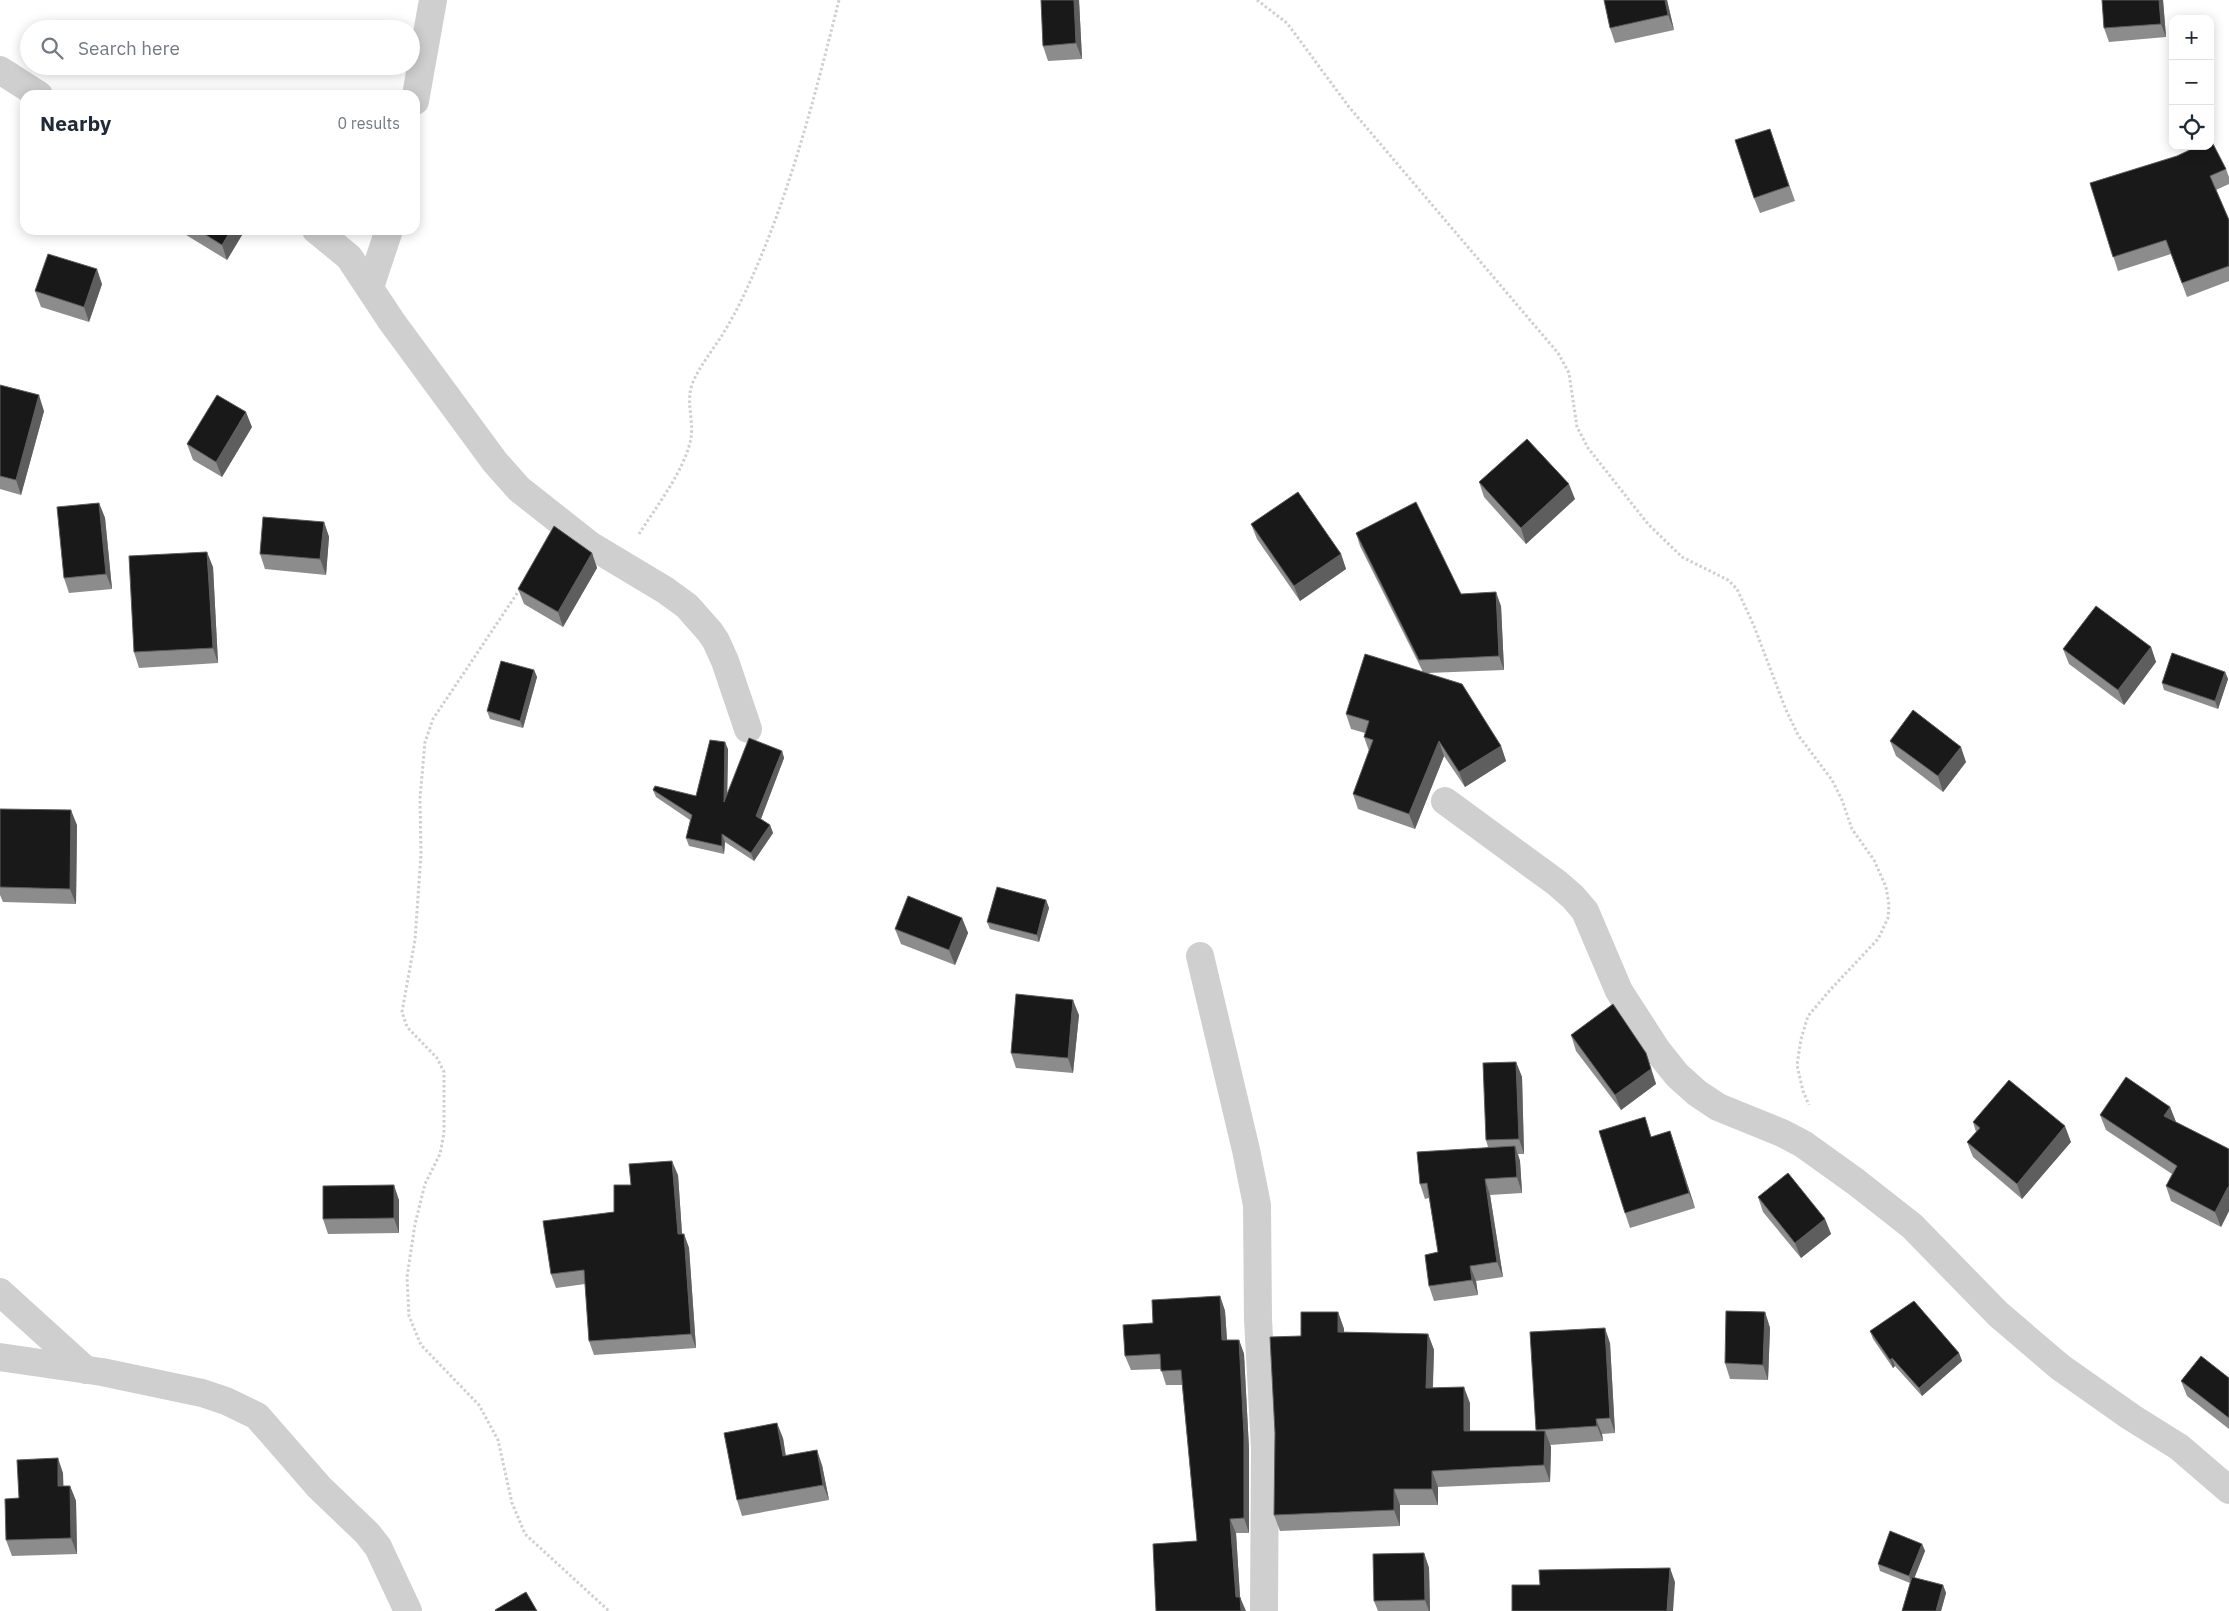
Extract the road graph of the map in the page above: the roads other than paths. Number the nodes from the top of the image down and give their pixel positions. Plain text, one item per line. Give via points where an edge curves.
1 (433, 0) edge
2 (0, 70) edge
3 (420, 73) edge
4 (420, 75) edge
5 (31, 90) edge
6 (417, 90) edge
7 (322, 235) edge
8 (387, 235) edge
9 (370, 287) junction
10 (748, 729) dead end
11 (1445, 801) dead end
12 (1200, 956) dead end
13 (0, 1292) edge
14 (0, 1357) edge
15 (86, 1370) junction
16 (2229, 1490) edge
17 (408, 1611) edge
18 (1264, 1611) edge

1 - 3 street
2 - 5 street
4 - 6 street
7 - 9 street via 348,257
8 - 9 street
9 - 10 street via 495,462 519,489 590,545 687,606 710,632 725,661
11 - 16 street via 1574,897 1585,911 1604,960 1634,1016 1667,1064 1690,1087 1718,1107 1803,1144 1856,1182 1912,1226 1998,1314 2060,1368 2179,1447
12 - 18 street via 1257,1205 1258,1319 1265,1449
13 - 15 street
14 - 15 street
15 - 17 street via 202,1393 226,1400 257,1416 319,1487 367,1533 386,1562

